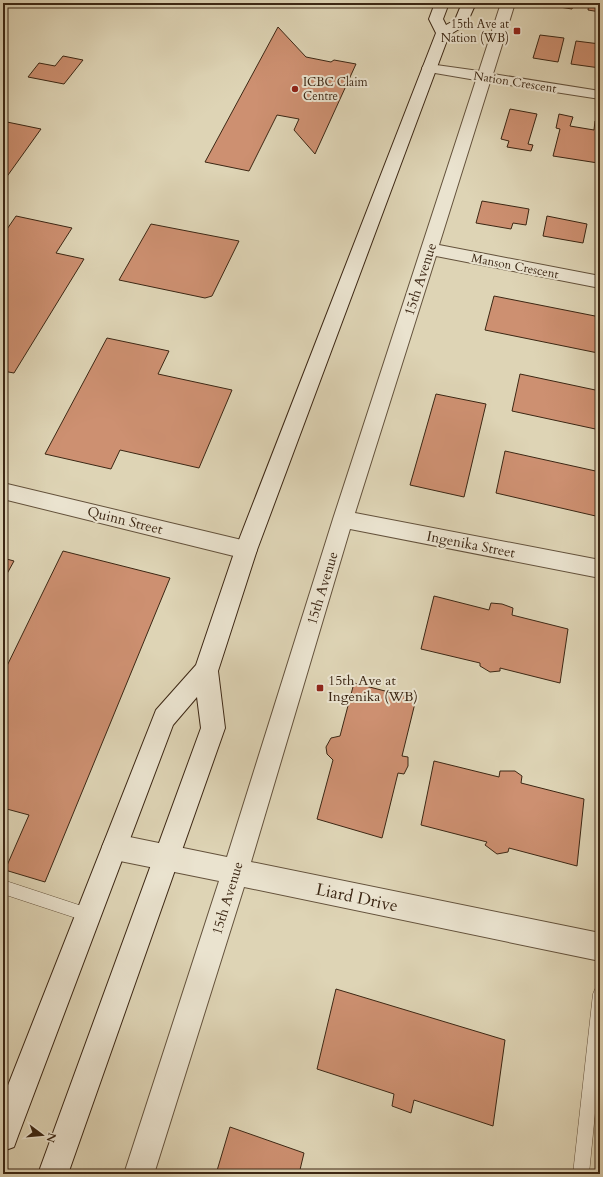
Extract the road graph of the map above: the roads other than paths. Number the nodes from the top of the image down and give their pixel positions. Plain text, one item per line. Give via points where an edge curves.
1 (442, 3) edge
2 (469, 3) edge
3 (508, 3) edge
4 (443, 33) junction
5 (429, 68) junction
6 (484, 77) junction
7 (600, 95) edge
8 (429, 248) junction
9 (600, 282) edge
10 (3, 491) edge
11 (343, 519) junction
12 (246, 550) junction
13 (600, 569) edge
14 (206, 671) junction
15 (115, 847) junction
16 (167, 858) junction
17 (235, 872) junction
18 (3, 887) edge
19 (88, 915) junction
20 (600, 947) edge
21 (600, 994) edge
22 (3, 1136) edge
23 (53, 1174) edge
24 (139, 1174) edge
25 (581, 1174) edge

1 - 4 street via 436,19
2 - 4 street via 461,22
3 - 6 street, 15th Avenue
4 - 5 street
5 - 6 street, Nation Crescent
5 - 12 street
6 - 7 street, Nation Crescent
6 - 8 street, 15th Avenue
8 - 9 street, Manson Crescent
8 - 11 street, 15th Avenue
10 - 12 street, Quinn Street
11 - 13 street, Ingenika Street
11 - 17 street, 15th Avenue
12 - 14 street
14 - 15 street via 164,718
14 - 16 street via 213,728
15 - 16 street, Liard Drive
15 - 19 street
16 - 17 street, Liard Drive
16 - 23 street
17 - 20 street, Liard Drive
17 - 24 street, 15th Avenue
18 - 19 lane
19 - 22 street
21 - 25 lane

